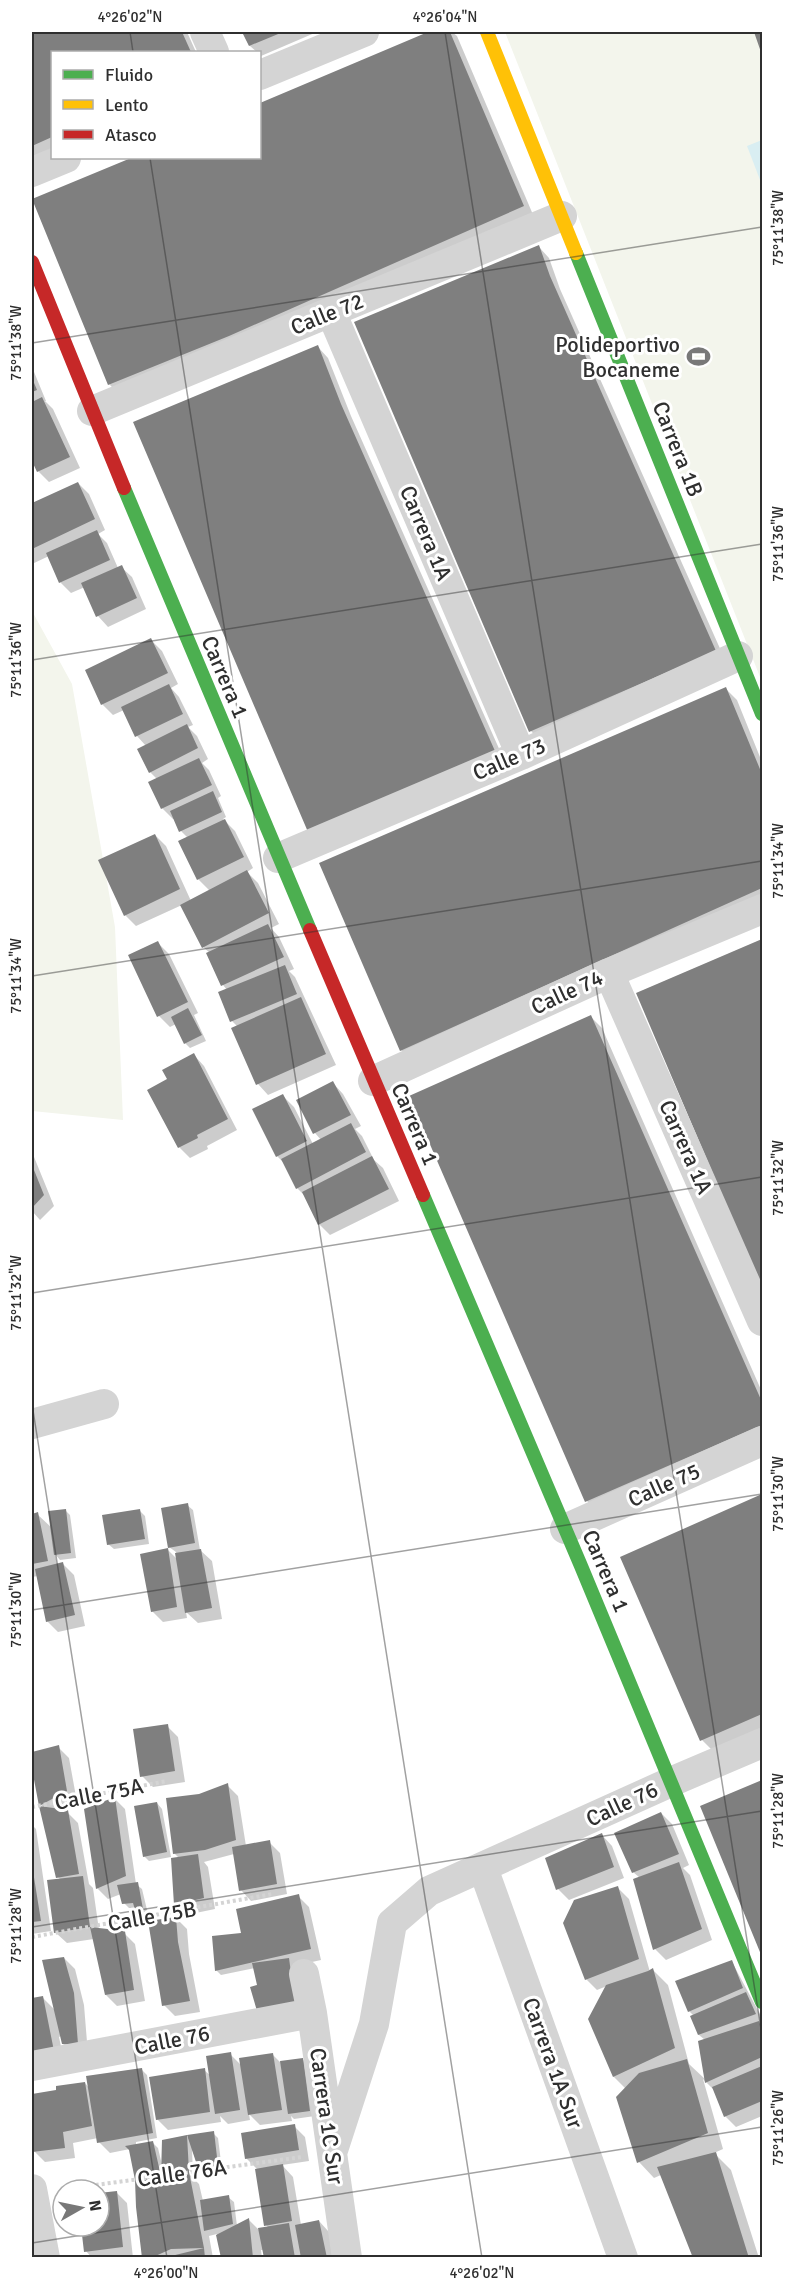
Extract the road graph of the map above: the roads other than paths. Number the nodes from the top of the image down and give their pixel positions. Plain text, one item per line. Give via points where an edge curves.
1 (205, 32) edge
2 (364, 32) edge
3 (487, 32) edge
4 (214, 51) edge
5 (261, 75) edge
6 (64, 159) edge
7 (32, 172) edge
8 (562, 216) junction
9 (32, 262) edge
10 (331, 312) junction
11 (92, 411) junction
12 (738, 656) junction
13 (762, 714) edge
14 (521, 755) junction
15 (278, 858) junction
16 (762, 909) edge
17 (609, 973) junction
18 (373, 1081) junction
19 (762, 1321) edge
20 (104, 1404) dead end
21 (32, 1424) edge
22 (762, 1441) edge
23 (565, 1529) junction
24 (762, 1743) edge
25 (673, 1781) junction
26 (483, 1868) junction
27 (304, 1974) dead end
28 (762, 2002) edge
29 (312, 2013) junction
30 (32, 2066) edge
31 (332, 2153) junction
32 (32, 2189) edge
33 (32, 2194) edge
34 (45, 2258) edge
35 (347, 2258) edge
36 (623, 2258) edge

1 - 4 street
2 - 5 street
3 - 8 street, Carrera 1B
6 - 7 street
8 - 10 street, Calle 72
8 - 12 street, Carrera 1B
9 - 11 street, Carrera 1
10 - 11 street, Calle 72
10 - 14 street, Carrera 1A
11 - 15 street, Carrera 1
12 - 13 street, Carrera 1B
12 - 14 street, Calle 73
14 - 15 street, Calle 73
15 - 18 street, Carrera 1
16 - 17 street, Calle 74
17 - 18 street, Calle 74
17 - 19 street, Carrera 1A
18 - 23 street, Carrera 1
20 - 21 street
22 - 23 street, Calle 75
23 - 25 street, Carrera 1
24 - 25 street, Calle 76
25 - 26 street, Calle 76
25 - 28 street, Carrera 1
26 - 31 street, Calle 76 via 429,1891 392,1923 374,2024
26 - 36 street, Carrera 1A Sur
27 - 29 street, Carrera 1C Sur
29 - 30 street, Calle 76
29 - 31 street, Carrera 1C Sur
31 - 35 street, Carrera 1C Sur
32 - 33 street
33 - 34 street

